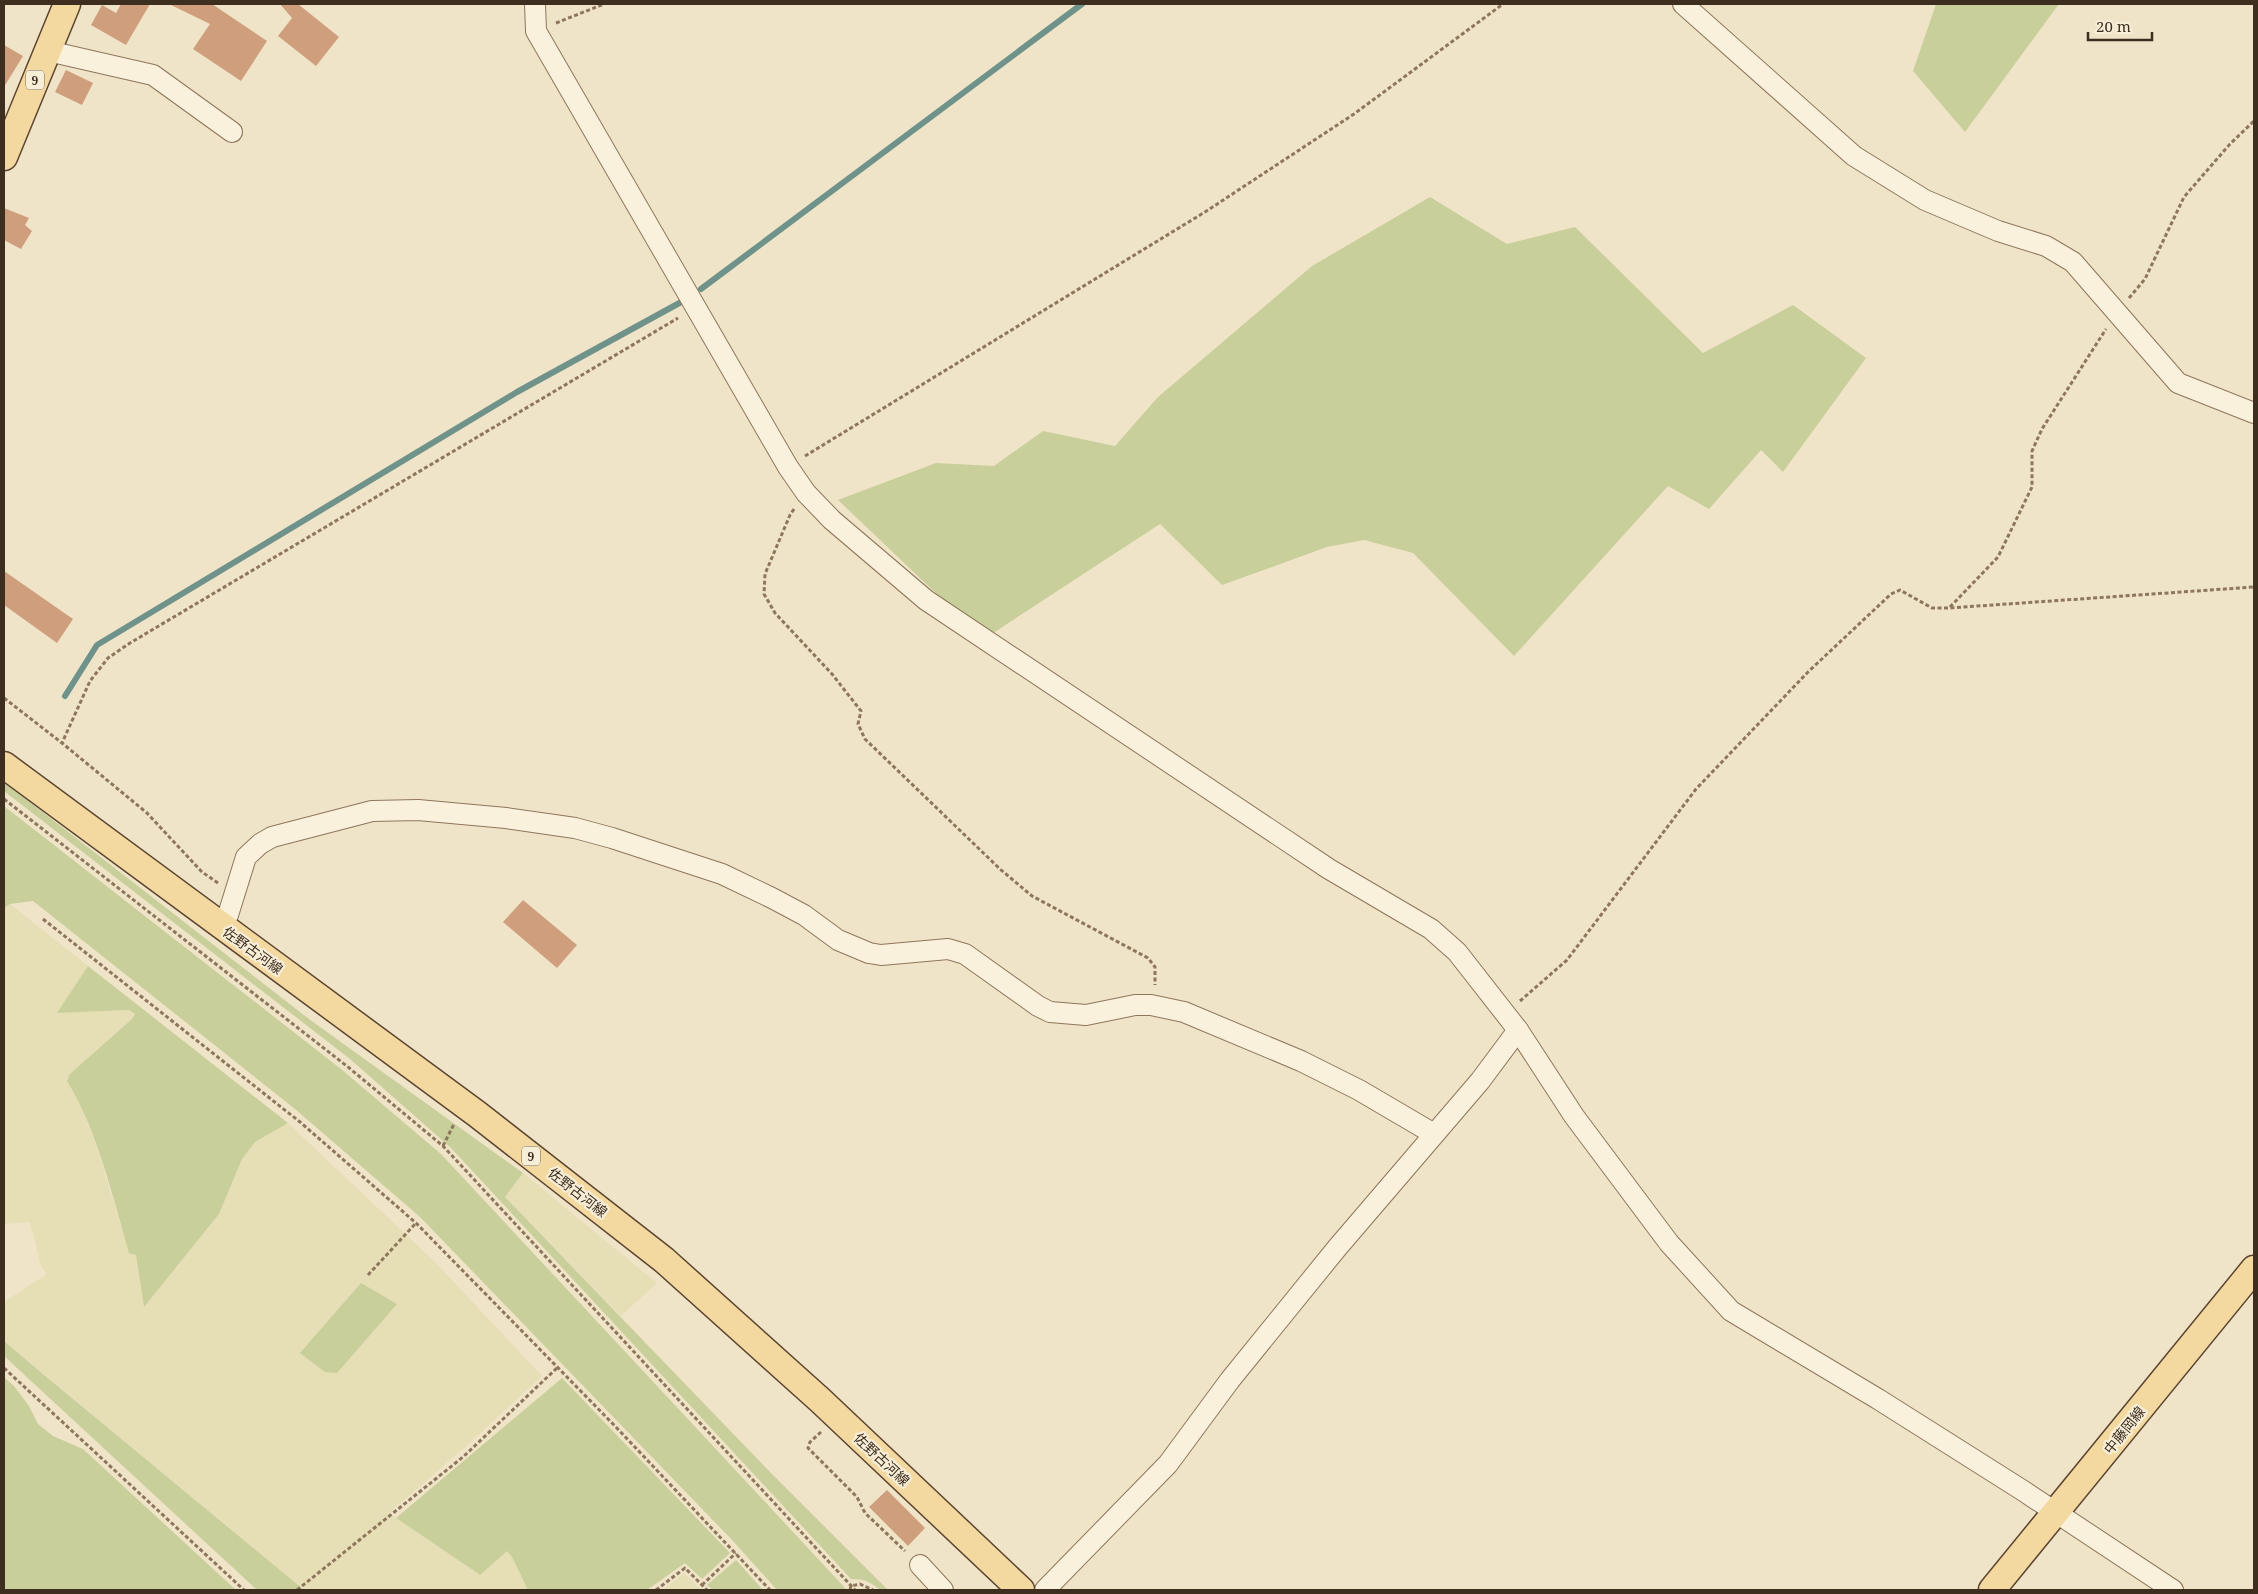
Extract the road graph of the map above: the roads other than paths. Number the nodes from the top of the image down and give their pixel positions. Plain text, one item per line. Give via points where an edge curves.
1 (67, 4) edge
2 (535, 4) edge
3 (1683, 4) edge
4 (48, 50) junction
5 (232, 132) dead end
6 (4, 157) edge
7 (2254, 413) edge
8 (4, 765) edge
9 (220, 926) junction
10 (1518, 1030) junction
11 (1434, 1134) junction
12 (2254, 1269) edge
13 (2056, 1513) junction
14 (920, 1566) road end
15 (943, 1590) edge
16 (1021, 1590) edge
17 (1045, 1590) edge
18 (1992, 1590) edge
19 (2173, 1590) edge

1 - 4 main road, 9
2 - 10 street via 536,31 806,493 832,520 926,600 1320,863 1432,929 1457,952
3 - 7 street via 1854,156 1925,200 1998,231 2046,246 2073,262 2178,383
4 - 5 street via 153,75
4 - 6 main road, 9
8 - 9 main road, 佐野古河線 / 9
9 - 11 street via 228,915 246,857 260,844 284,833 354,814 418,810 575,828 722,874 804,915 838,940 869,953 881,955 948,949 965,954 1050,1012 1086,1015 1135,1005 1184,1012 1360,1090
9 - 16 main road, 佐野古河線 / 9 via 477,1114 664,1260 820,1400
10 - 11 street
10 - 13 street via 1574,1116 1669,1244 1731,1310
11 - 17 street via 1242,1365 1168,1464
12 - 13 main road, 中藤岡線
13 - 18 main road, 中藤岡線
13 - 19 street
14 - 15 street

